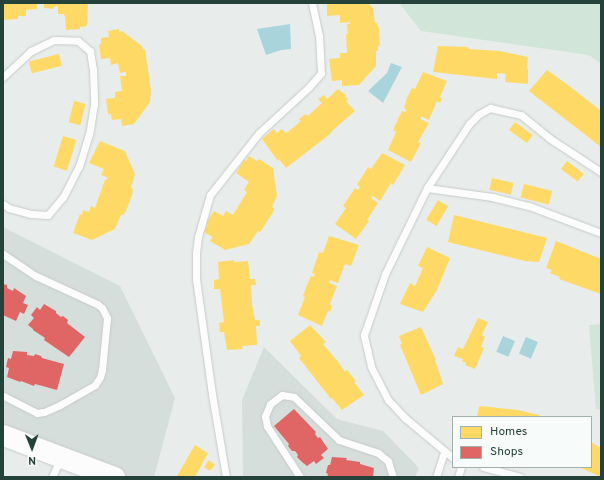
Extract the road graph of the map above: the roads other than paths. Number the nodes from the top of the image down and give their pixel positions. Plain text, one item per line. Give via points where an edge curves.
1 (312, 3) edge
2 (3, 77) edge
3 (601, 172) edge
4 (426, 188) junction
5 (3, 204) edge
6 (601, 233) edge
7 (3, 254) edge
8 (3, 396) edge
9 (3, 435) edge
10 (444, 453) junction
11 (452, 457) edge
12 (61, 458) junction
13 (487, 468) edge
14 (108, 476) edge
15 (52, 477) edge
16 (226, 477) edge
17 (300, 477) edge
18 (392, 477) edge
19 (436, 477) edge
20 (520, 477) edge

1 - 16 lane via 319,36 321,73 259,133 210,196 198,237 196,278
2 - 5 lane via 32,51 54,40 78,41 90,51 94,104 89,134 79,166 63,197 48,215 31,214
3 - 4 lane via 549,138 521,115 490,108 469,124
4 - 6 lane via 492,197 529,206
4 - 10 lane via 385,274 364,335 371,366 388,400
7 - 8 lane via 36,276 97,304 107,318 102,370 95,384 60,405 37,413
9 - 12 main road
10 - 11 lane
10 - 19 lane
12 - 14 main road
12 - 15 lane
13 - 20 lane
17 - 18 lane via 267,426 265,416 270,404 282,395 294,397 339,440 378,453 388,461

